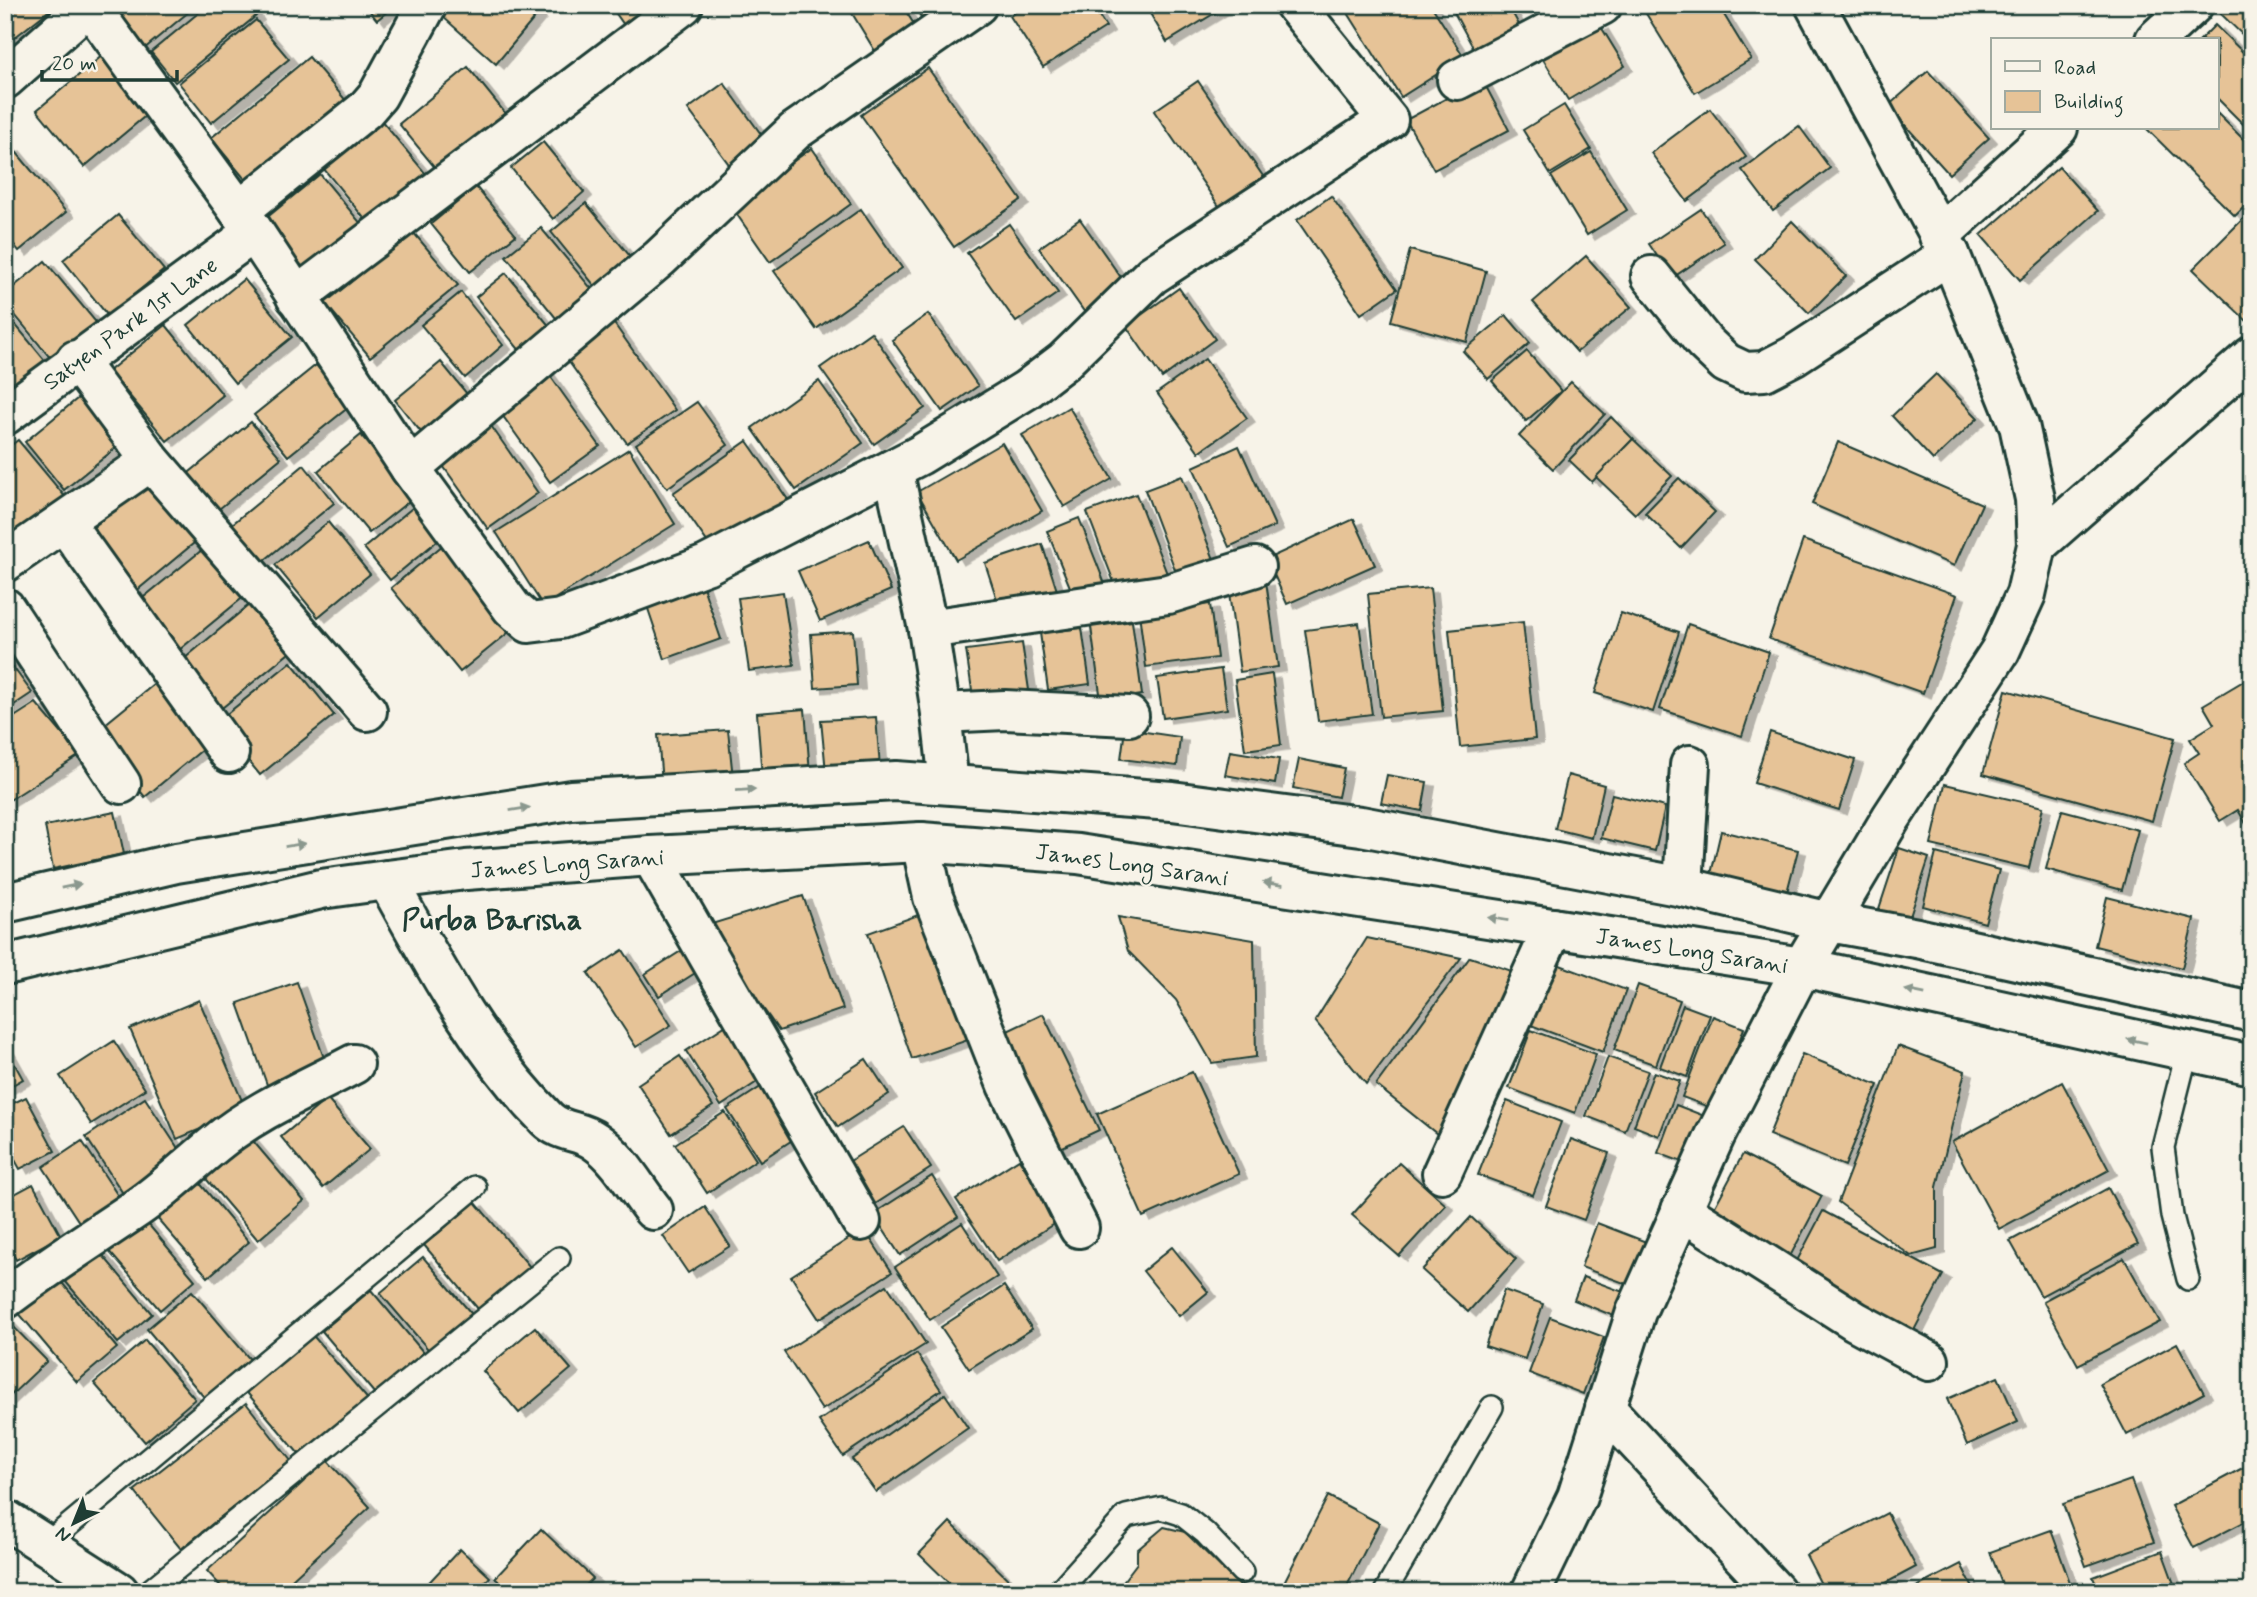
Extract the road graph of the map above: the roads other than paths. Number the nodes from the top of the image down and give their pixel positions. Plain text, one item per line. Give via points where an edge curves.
1 (427, 5) edge
2 (683, 5) edge
3 (977, 5) edge
4 (1295, 5) edge
5 (1602, 5) edge
6 (1815, 5) edge
7 (2193, 5) edge
8 (2157, 38) edge
9 (5, 79) edge
10 (1457, 80) dead end
11 (2056, 130) edge
12 (244, 219) junction
13 (1945, 245) junction
14 (1651, 276) dead end
15 (296, 297) junction
16 (2252, 356) edge
17 (76, 360) junction
18 (5, 415) edge
19 (151, 461) junction
20 (410, 468) junction
21 (893, 469) junction
22 (64, 522) junction
23 (2037, 545) junction
24 (5, 562) edge
25 (1255, 567) dead end
26 (5, 608) edge
27 (928, 629) junction
28 (367, 710) dead end
29 (942, 713) junction
30 (1129, 716) dead end
31 (229, 753) dead end
32 (1690, 765) dead end
33 (121, 784) dead end
34 (949, 785) junction
35 (921, 842) junction
36 (651, 856) junction
37 (387, 880) junction
38 (1683, 887) junction
39 (5, 903) edge
40 (1830, 922) junction
41 (1553, 928) junction
42 (5, 965) edge
43 (1802, 967) junction
44 (2252, 1012) edge
45 (2187, 1052) junction
46 (354, 1064) dead end
47 (2252, 1065) edge
48 (1442, 1173) dead end
49 (475, 1187) dead end
50 (653, 1210) dead end
51 (1681, 1210) junction
52 (860, 1221) dead end
53 (1079, 1228) dead end
54 (559, 1258) dead end
55 (2188, 1279) dead end
56 (5, 1298) edge
57 (1929, 1361) dead end
58 (1492, 1407) dead end
59 (1605, 1408) junction
60 (18, 1531) edge
61 (1241, 1572) dead end
62 (119, 1592) edge
63 (148, 1592) edge
64 (1058, 1592) edge
65 (1385, 1592) edge
66 (1531, 1592) edge
67 (1776, 1592) edge

1 - 12 street, Satyen Park 1st Lane via 378,95
2 - 15 street
3 - 20 street via 796,131 660,258
4 - 21 street via 1388,120 1152,275 1064,361 1026,390
5 - 10 street
6 - 13 street
7 - 8 street
9 - 12 street via 89,5
11 - 13 street
12 - 15 street
12 - 17 street, Satyen Park 1st Lane via 238,244
13 - 14 street via 1793,356 1764,371 1745,372 1726,363
13 - 23 street via 2019,425 2035,499
15 - 20 street
16 - 23 street
17 - 18 street, Satyen Park 1st Lane
17 - 19 street
19 - 22 street
19 - 28 street
20 - 21 street via 512,608 529,623 561,619 706,565
21 - 27 street
22 - 24 street
22 - 31 street
23 - 40 street via 2026,594 2000,651 1891,818
25 - 27 street via 1168,594
26 - 33 street
27 - 29 street
29 - 30 street via 1005,710
29 - 34 street
32 - 38 street
34 - 38 street via 1274,813
39 -> 34 street via 176,863 572,800 897,780
35 - 36 street, James Long Sarani
41 -> 35 street, James Long Sarani via 1078,854
35 - 53 street via 933,897 1007,1085
36 - 37 street, James Long Sarani
36 - 52 street
37 - 42 street, James Long Sarani via 321,889
37 - 50 street via 466,1019 496,1059 550,1121 561,1130 593,1139 610,1154
38 - 40 street
40 - 43 street
40 - 44 street
41 - 43 street, James Long Sarani
41 - 48 street
45 -> 43 street, James Long Sarani
43 - 51 street
45 - 47 street, James Long Sarani
45 - 55 lane via 2163,1147 2172,1216
46 - 56 street via 261,1113 216,1143 137,1208
49 - 60 lane
51 - 57 street via 1855,1321
51 - 59 street via 1636,1312
54 - 63 lane
58 - 65 lane
59 - 66 street via 1577,1497
59 - 67 street
60 - 62 street
61 - 64 lane via 1205,1533 1181,1514 1162,1508 1126,1516

